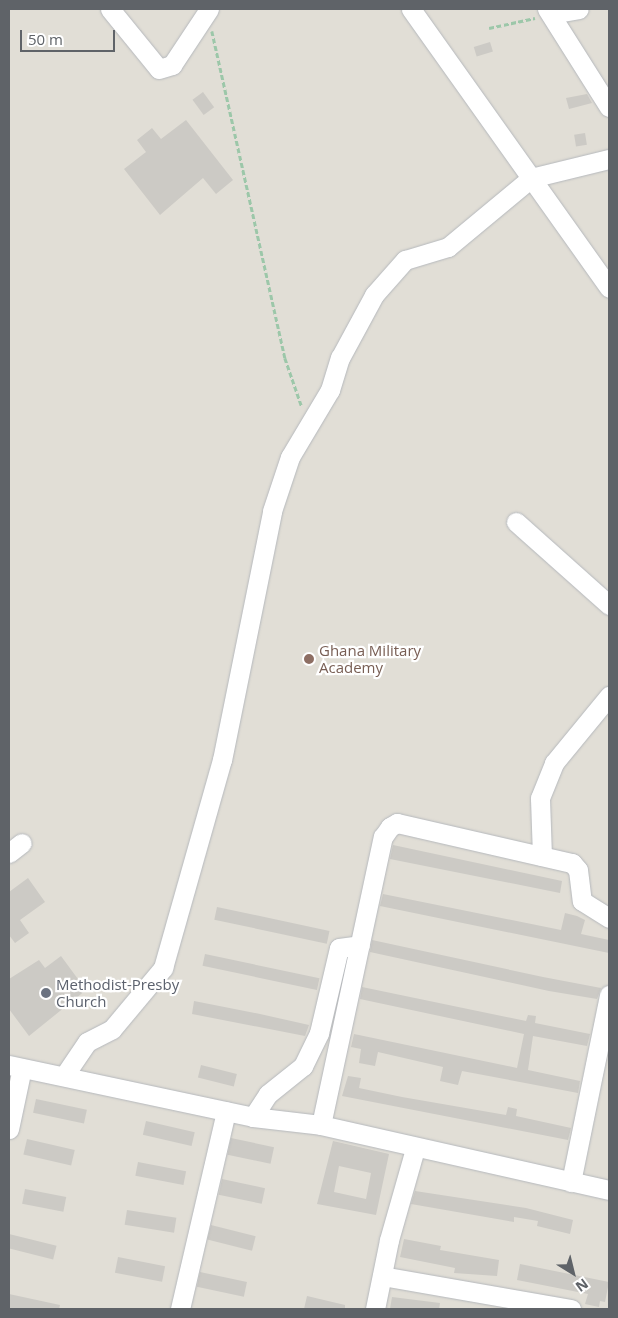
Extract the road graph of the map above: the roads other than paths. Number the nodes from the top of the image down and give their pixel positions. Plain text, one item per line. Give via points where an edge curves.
1 (110, 9) edge
2 (411, 9) edge
3 (579, 9) edge
4 (208, 10) edge
5 (549, 11) edge
6 (609, 107) edge
7 (609, 160) edge
8 (531, 178) junction
9 (609, 288) edge
10 (516, 522) dead end
11 (609, 605) edge
12 (609, 696) edge
13 (542, 856) junction
14 (609, 918) edge
15 (360, 946) junction
16 (609, 995) edge
17 (15, 1066) edge
18 (64, 1076) junction
19 (226, 1111) junction
20 (253, 1117) junction
21 (321, 1125) junction
22 (9, 1129) edge
23 (415, 1149) junction
24 (571, 1182) junction
25 (609, 1190) edge
26 (382, 1276) junction
27 (180, 1309) edge
28 (375, 1309) edge
29 (571, 1309) edge

1 - 4 street via 159,69 172,65
2 - 8 street
3 - 5 street
5 - 6 street
7 - 8 street
8 - 9 street
8 - 18 street via 448,247 405,260 392,271 353,332 330,390 290,457 272,511 222,760 164,968 112,1029 87,1042
10 - 11 street
12 - 13 street via 554,763 540,798
13 - 14 street via 572,863 578,870 582,901
13 - 15 street via 397,823 383,837
15 - 20 street via 340,948 320,1033 303,1066 268,1094
15 - 21 street
16 - 24 street
17 - 18 street
17 - 22 street
18 - 19 street
19 - 20 street
19 - 27 street
20 - 21 street
21 - 23 street
23 - 24 street
23 - 26 street
24 - 25 street
26 - 28 street
26 - 29 street

